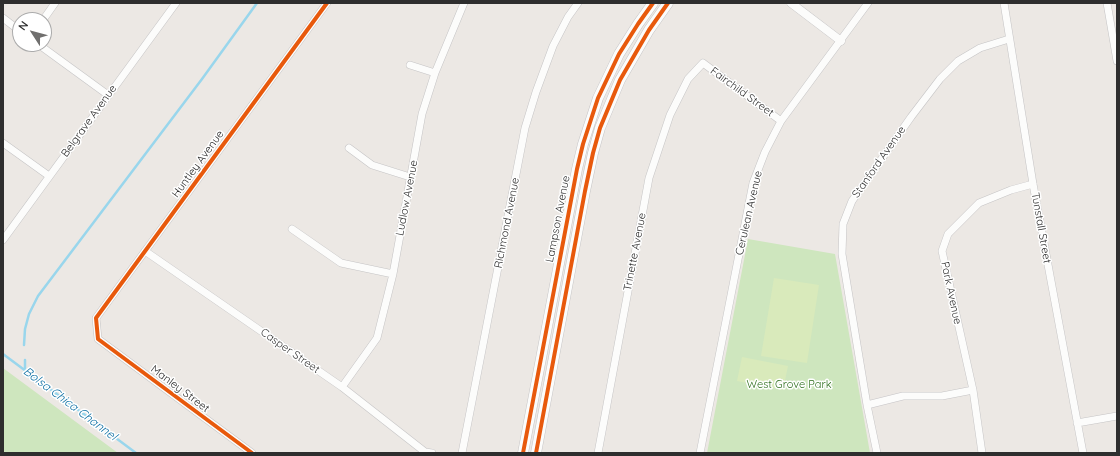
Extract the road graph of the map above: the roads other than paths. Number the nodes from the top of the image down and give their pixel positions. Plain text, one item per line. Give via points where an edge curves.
1 (55, 3) edge
2 (176, 3) edge
3 (327, 3) edge
4 (464, 3) edge
5 (578, 3) edge
6 (653, 3) edge
7 (668, 3) edge
8 (791, 3) edge
9 (868, 3) edge
10 (1004, 3) edge
11 (1107, 3) edge
12 (49, 12) edge
13 (3, 18) edge
14 (12, 25) edge
15 (1009, 39) junction
16 (841, 41) junction
17 (49, 52) edge
18 (1117, 61) edge
19 (703, 63) joint
20 (410, 65) dead end
21 (435, 73) junction
22 (108, 95) junction
23 (782, 121) junction
24 (3, 143) edge
25 (348, 148) dead end
26 (49, 176) junction
27 (410, 177) junction
28 (1033, 184) junction
29 (292, 230) dead end
30 (3, 240) edge
31 (145, 251) junction
32 (393, 274) junction
33 (98, 340) joint
34 (342, 387) junction
35 (973, 390) junction
36 (867, 405) junction
37 (1117, 416) edge
38 (1077, 423) junction
39 (252, 453) edge
40 (432, 453) edge
41 (462, 453) edge
42 (523, 453) edge
43 (536, 453) edge
44 (598, 453) edge
45 (700, 453) edge
46 (877, 453) edge
47 (982, 453) edge
48 (1083, 453) edge

1 - 12 street
2 - 22 street, Belgrave Avenue
3 - 31 street, Huntley Avenue
4 - 21 street, Ludlow Avenue
5 - 41 street, Richmond Avenue via 553,46 525,128
6 - 42 main road, Lampson Avenue via 619,54 598,98 583,144
7 - 43 main road, Lampson Avenue via 620,80 600,128 585,191
8 - 16 street
9 - 16 street, Cerulean Avenue
10 - 15 street, Tunstall Street
11 - 18 street
13 - 14 street
15 - 28 street, Tunstall Street
15 - 36 street, Stanford Avenue via 980,48 958,61 940,79 852,201 843,224 842,254
16 - 23 street, Cerulean Avenue
17 - 22 street
19 - 23 street, Fairchild Street
19 - 44 street, Trinette Avenue via 688,79 670,115 649,178
20 - 21 street
21 - 27 street, Ludlow Avenue via 422,114
22 - 26 street, Belgrave Avenue
23 - 45 street, Cerulean Avenue via 765,152 753,183
24 - 26 street
25 - 27 street via 372,165
26 - 30 street, Belgrave Avenue
27 - 32 street, Ludlow Avenue
28 - 35 street, Park Avenue via 979,203 948,234 942,251
28 - 38 street, Tunstall Street
29 - 32 street via 341,263
31 - 33 street, Huntley Avenue via 96,318
31 - 34 street, Casper Street
32 - 34 street, Ludlow Avenue via 376,338
33 - 39 street, Manley Street
34 - 40 street, Casper Street via 425,452
35 - 36 street via 942,396 903,396
35 - 47 street, Park Avenue
36 - 46 street, Stanford Avenue
37 - 38 street
38 - 48 street, Tunstall Street

